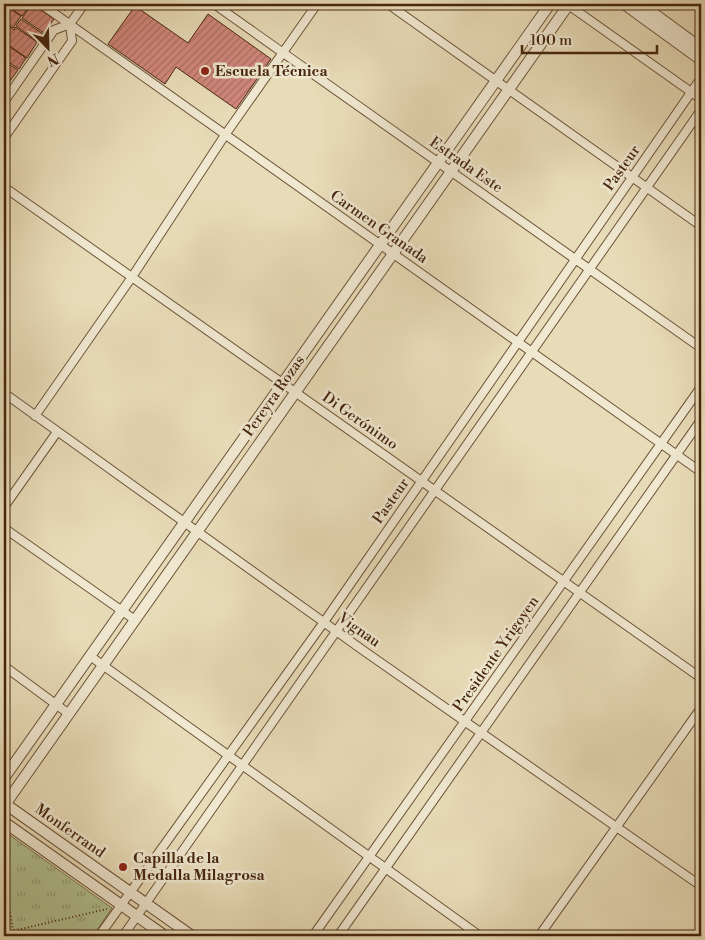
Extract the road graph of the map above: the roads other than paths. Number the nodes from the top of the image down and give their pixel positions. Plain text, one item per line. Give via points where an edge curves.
1 (41, 4) edge
2 (84, 4) edge
3 (214, 4) edge
4 (317, 4) edge
5 (388, 4) edge
6 (550, 4) edge
7 (568, 4) edge
8 (624, 4) edge
9 (641, 4) edge
10 (70, 24) junction
11 (701, 48) edge
12 (283, 52) junction
13 (701, 60) edge
14 (701, 78) edge
15 (496, 80) junction
16 (508, 89) junction
17 (692, 92) junction
18 (701, 99) edge
19 (4, 102) edge
20 (701, 110) edge
21 (225, 135) junction
22 (4, 138) edge
23 (438, 162) junction
24 (451, 171) junction
25 (633, 177) junction
26 (4, 187) edge
27 (647, 188) junction
28 (701, 226) edge
29 (380, 245) junction
30 (393, 253) junction
31 (576, 259) junction
32 (590, 270) junction
33 (132, 277) junction
34 (518, 342) junction
35 (701, 348) edge
36 (532, 352) junction
37 (282, 383) junction
38 (701, 387) edge
39 (295, 392) junction
40 (4, 393) edge
41 (35, 416) junction
42 (701, 420) edge
43 (58, 432) junction
44 (661, 444) junction
45 (677, 455) junction
46 (701, 472) edge
47 (422, 481) junction
48 (436, 491) junction
49 (4, 506) edge
50 (184, 522) junction
51 (4, 528) edge
52 (197, 531) junction
53 (564, 581) junction
54 (580, 592) junction
55 (122, 611) junction
56 (134, 620) junction
57 (324, 622) junction
58 (337, 632) junction
59 (90, 656) junction
60 (4, 666) edge
61 (102, 666) junction
62 (701, 678) edge
63 (56, 704) junction
64 (701, 708) edge
65 (69, 714) junction
66 (465, 721) junction
67 (481, 733) junction
68 (228, 756) junction
69 (243, 766) junction
70 (4, 778) edge
71 (4, 804) edge
72 (4, 822) edge
73 (616, 827) junction
74 (369, 857) junction
75 (385, 869) junction
76 (701, 886) edge
77 (130, 892) junction
78 (146, 904) junction
79 (116, 906) junction
80 (137, 916) junction
81 (99, 936) edge
82 (123, 936) edge
83 (165, 936) edge
84 (192, 936) edge
85 (313, 936) edge
86 (338, 936) edge
87 (480, 936) edge
88 (539, 936) edge

1 - 10 street, Carmen Granada
2 - 10 street
3 - 12 street, Estrada Este
4 - 12 street
5 - 15 street
6 - 15 street, Pereyra Rozas
7 - 16 street, Pereyra Rozas
7 - 17 street
8 - 13 street
9 - 11 street
10 - 19 street via 54,30
10 - 21 street, Carmen Granada
10 - 22 street via 72,41
12 - 21 street
12 - 23 street, Estrada Este
14 - 17 street, Pasteur
15 - 16 street
15 - 23 street, Pereyra Rozas
16 - 24 street, Pereyra Rozas
16 - 25 street
17 - 18 street
17 - 25 street, Pasteur
20 - 27 street, Pasteur
21 - 29 street, Carmen Granada
21 - 33 street
23 - 24 street, Estrada Este
23 - 29 street, Pereyra Rozas
24 - 30 street, Pereyra Rozas
24 - 31 street, Estrada Este
25 - 27 street
25 - 31 street, Pasteur
26 - 33 street, Di Gerónimo
27 - 28 street
27 - 32 street, Pasteur
29 - 30 street, Carmen Granada
29 - 37 street, Pereyra Rozas
30 - 34 street, Carmen Granada
30 - 39 street, Pereyra Rozas
31 - 32 street, Estrada Este
31 - 34 street, Pasteur
32 - 35 street, Estrada Este
32 - 36 street, Pasteur
33 - 37 street, Di Gerónimo
33 - 41 street
34 - 36 street, Carmen Granada
34 - 47 street, Pasteur
36 - 44 street, Carmen Granada
36 - 48 street, Pasteur
37 - 39 street, Di Gerónimo
37 - 50 street, Pereyra Rozas
38 - 44 street, Presidente Yrigoyen
39 - 47 street, Di Gerónimo
39 - 52 street, Pereyra Rozas
40 - 41 street, Vignau
41 - 43 street, Vignau
42 - 45 street
43 - 49 street
43 - 50 street, Vignau
44 - 45 street, Carmen Granada
44 - 53 street, Presidente Yrigoyen
45 - 46 street, Carmen Granada
45 - 54 street
47 - 48 street, Di Gerónimo
47 - 57 street, Pasteur
48 - 53 street, Di Gerónimo
48 - 58 street, Pasteur
50 - 52 street, Vignau
50 - 55 street, Pereyra Rozas
51 - 55 street
52 - 56 street, Pereyra Rozas
52 - 57 street, Vignau
53 - 54 street, Di Gerónimo
53 - 66 street, Presidente Yrigoyen
54 - 62 street, Di Gerónimo
54 - 67 street
55 - 56 street
55 - 59 street, Pereyra Rozas
56 - 61 street, Pereyra Rozas
57 - 58 street, Vignau
57 - 68 street, Pasteur
58 - 66 street, Vignau
58 - 69 street, Pasteur
59 - 61 street
59 - 63 street, Pereyra Rozas
60 - 63 street
61 - 65 street, Pereyra Rozas
61 - 68 street
63 - 65 street
63 - 70 street, Pereyra Rozas
64 - 73 street
65 - 71 street, Pereyra Rozas
66 - 67 street, Vignau
66 - 74 street, Presidente Yrigoyen
67 - 73 street, Vignau
67 - 75 street
68 - 69 street
68 - 77 street, Pasteur
69 - 74 street
69 - 78 street, Pasteur
71 - 77 street, Monferrand
72 - 79 street, Monferrand
73 - 76 street, Vignau
73 - 88 street
74 - 75 street
74 - 85 street, Presidente Yrigoyen
75 - 86 street
75 - 87 street
77 - 78 street, Monferrand
77 - 79 street, Pasteur
78 - 80 street, Pasteur
78 - 84 street, Monferrand
79 - 80 street, Monferrand
79 - 81 street, Pasteur
80 - 82 street, Pasteur
80 - 83 street, Monferrand

